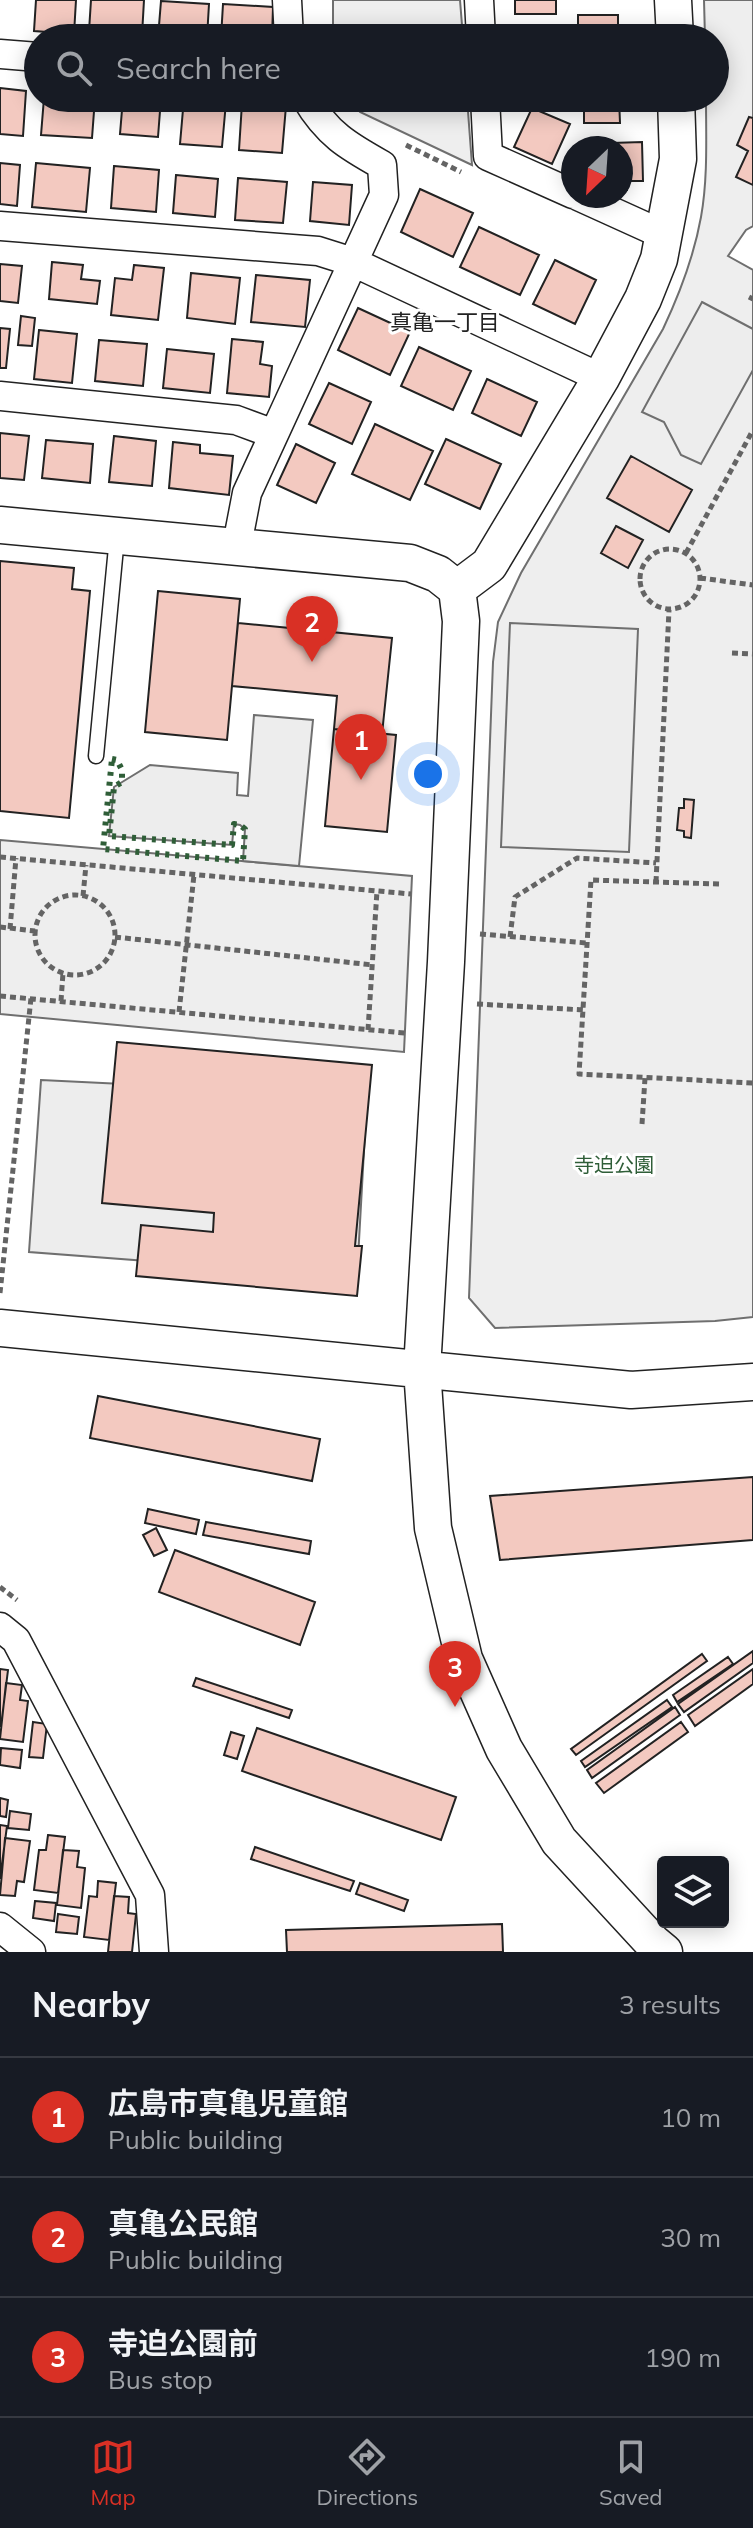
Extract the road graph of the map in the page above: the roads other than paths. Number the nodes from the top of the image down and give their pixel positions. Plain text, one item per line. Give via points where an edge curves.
1 (287, 0) edge
2 (479, 0) edge
3 (673, 0) edge
4 (288, 24) edge
5 (480, 24) edge
6 (674, 24) edge
7 (0, 54) edge
8 (24, 56) edge
9 (315, 112) edge
10 (486, 112) edge
11 (676, 112) edge
12 (561, 188) edge
13 (605, 208) edge
14 (0, 226) edge
15 (664, 235) junction
16 (353, 262) junction
17 (601, 378) junction
18 (0, 396) edge
19 (274, 434) junction
20 (0, 525) edge
21 (117, 536) junction
22 (237, 545) junction
23 (457, 589) junction
24 (96, 756) dead end
25 (0, 1328) edge
26 (422, 1369) junction
27 (753, 1382) edge
28 (0, 1627) edge
29 (0, 1927) edge
30 (31, 1952) edge
31 (154, 1952) edge
32 (664, 1952) edge

1 - 4 street
2 - 5 street
3 - 6 street
7 - 8 street
9 - 16 street via 342,142 382,165 384,195
10 - 12 street via 488,156
11 - 15 street via 678,159
13 - 15 street
14 - 16 street via 318,251
15 - 17 street via 643,299
16 - 17 street
16 - 19 street
17 - 23 street via 489,565
18 - 19 street via 236,420
19 - 22 street via 247,493
20 - 21 street
21 - 22 street
21 - 24 lane
22 - 23 street via 410,563
23 - 26 street via 461,621 447,947
25 - 26 street
26 - 27 street via 631,1390
26 - 32 street via 433,1528 464,1659 504,1749 559,1841
28 - 31 street via 16,1640 150,1895
29 - 30 street

